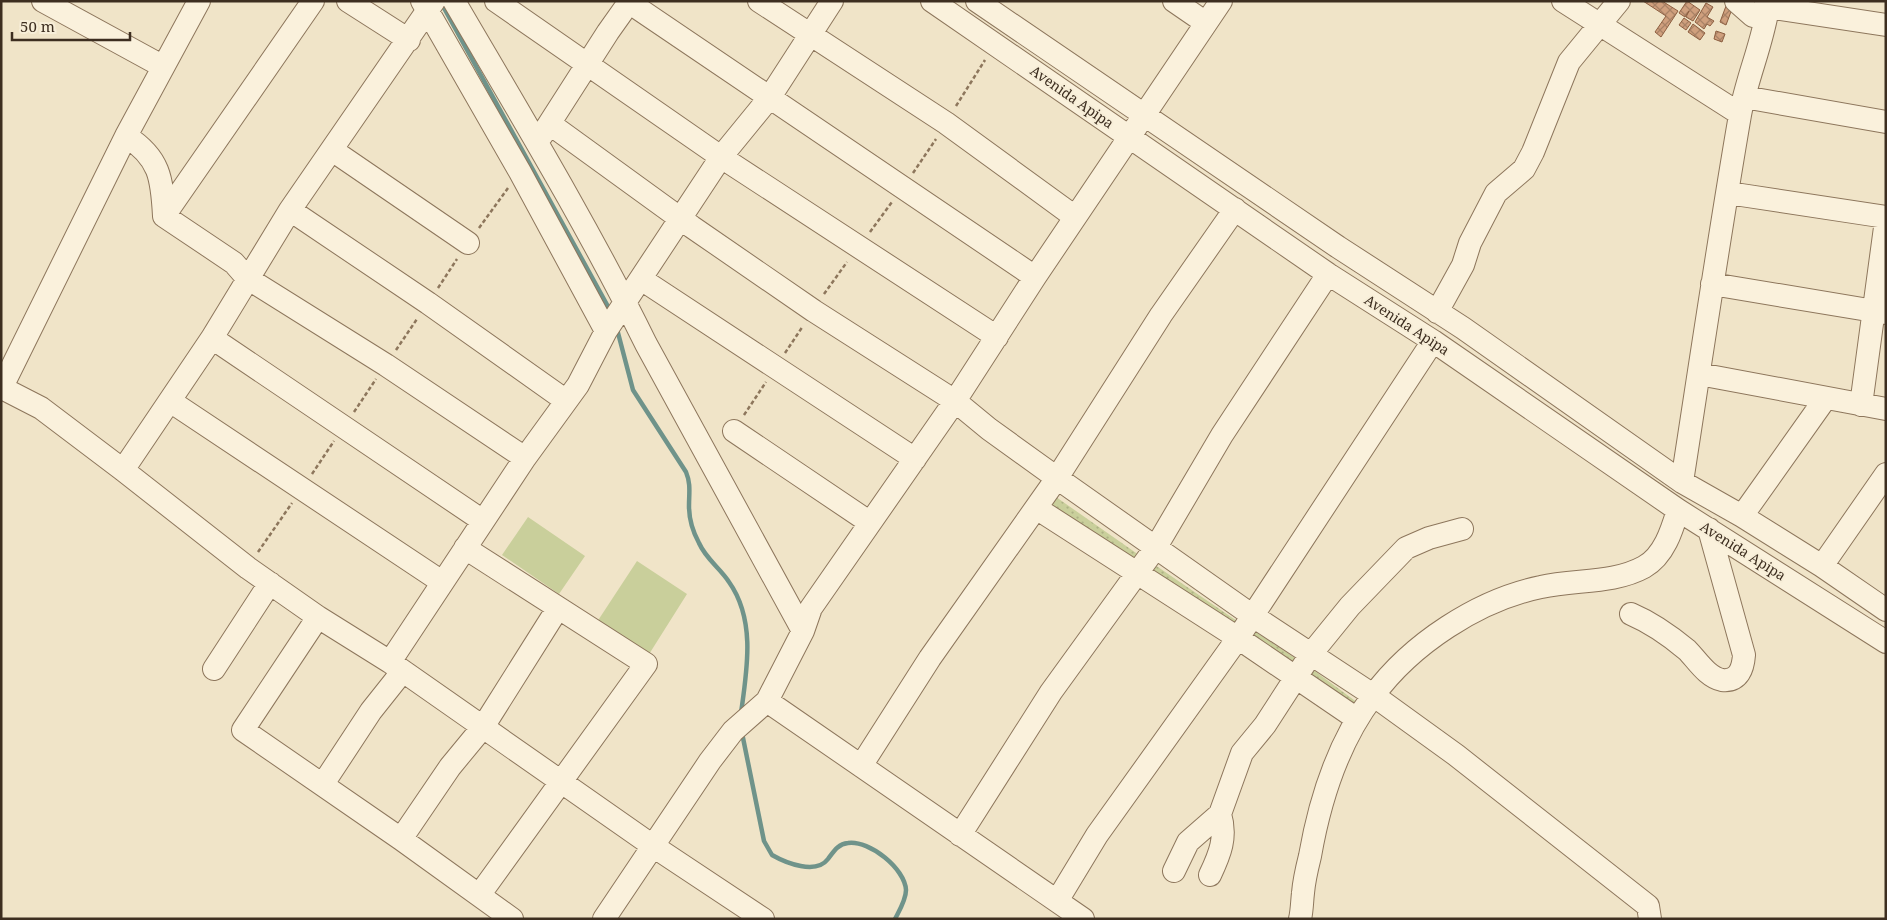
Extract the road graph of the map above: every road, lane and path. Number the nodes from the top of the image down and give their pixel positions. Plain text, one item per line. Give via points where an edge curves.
1 (43, 1) edge
2 (199, 1) edge
3 (313, 1) edge
4 (348, 1) edge
5 (454, 1) edge
6 (496, 1) edge
7 (759, 1) edge
8 (832, 1) edge
9 (932, 1) edge
10 (977, 1) edge
11 (1174, 1) edge
12 (1221, 1) edge
13 (1562, 1) edge
14 (1619, 1) edge
15 (1736, 1) edge
16 (629, 2) edge
17 (1768, 4) edge
18 (428, 5) edge
19 (1206, 23) junction
20 (1886, 25) edge
21 (1601, 26) junction
22 (811, 36) junction
23 (409, 40) junction
24 (588, 65) junction
25 (162, 66) junction
26 (770, 97) junction
27 (1742, 106) junction
28 (1144, 114) junction
29 (1886, 122) edge
30 (550, 124) junction
31 (126, 136) junction
32 (1129, 136) junction
33 (537, 142) junction
34 (332, 150) junction
35 (721, 157) junction
36 (1728, 193) junction
37 (1234, 209) junction
38 (290, 210) junction
39 (164, 216) junction
40 (1075, 217) junction
41 (682, 218) junction
42 (1886, 219) edge
43 (468, 243) dead end
44 (1328, 274) junction
45 (1035, 277) junction
46 (247, 278) junction
47 (641, 278) junction
48 (1712, 284) junction
49 (626, 303) junction
50 (1879, 311) edge
51 (1437, 312) junction
52 (606, 332) junction
53 (997, 337) junction
54 (212, 338) junction
55 (1433, 342) junction
56 (1698, 374) junction
57 (2, 389) edge
58 (1825, 399) junction
59 (565, 400) junction
60 (170, 401) junction
61 (955, 401) junction
62 (1861, 405) junction
63 (1886, 409) edge
64 (734, 431) dead end
65 (525, 458) junction
66 (915, 459) junction
67 (123, 470) junction
68 (1886, 474) edge
69 (1057, 478) junction
70 (1682, 482) junction
71 (1036, 508) junction
72 (1678, 510) junction
73 (1742, 516) junction
74 (482, 521) junction
75 (869, 522) junction
76 (1462, 529) dead end
77 (1709, 529) junction
78 (1156, 547) junction
79 (465, 548) junction
80 (1822, 566) junction
81 (1137, 574) junction
82 (442, 582) junction
83 (270, 583) junction
84 (558, 608) junction
85 (1886, 610) edge
86 (1631, 614) dead end
87 (1253, 616) junction
88 (318, 617) junction
89 (803, 631) junction
90 (1238, 638) junction
91 (1886, 642) edge
92 (1312, 654) junction
93 (396, 667) junction
94 (214, 670) dead end
95 (1296, 678) junction
96 (1373, 695) junction
97 (767, 701) junction
98 (1357, 719) junction
99 (483, 727) junction
100 (861, 766) junction
101 (562, 782) junction
102 (323, 784) junction
103 (1220, 814) junction
104 (960, 836) junction
105 (401, 839) junction
106 (653, 846) junction
107 (1174, 871) dead end
108 (1210, 875) dead end
109 (480, 894) junction
110 (1056, 901) junction
111 (752, 915) edge
112 (1300, 918) edge
113 (512, 919) edge
114 (604, 919) edge
115 (1082, 919) edge
116 (1650, 919) edge

1 - 25 street
2 - 25 street
3 - 39 street
4 - 23 street
5 - 33 street
6 - 24 street
7 - 22 street
8 - 22 street
9 - 32 street, Avenida Apipa
10 - 28 street, Avenida Apipa
11 - 19 street
12 - 19 street
13 - 21 street
14 - 21 street
15 - 17 street via 1753,16
16 - 24 street
16 - 26 street
17 - 20 street
17 - 27 street via 1760,49
18 - 23 street
18 - 52 street
19 - 28 street
21 - 27 street
21 - 51 street via 1570,62 1524,169 1496,193
22 - 26 street
22 - 40 street via 946,123
23 - 34 street
24 - 30 street
24 - 35 street
25 - 31 street
26 - 35 street
26 - 45 street
27 - 29 street
27 - 36 street
28 - 32 street
28 - 51 street, Avenida Apipa
30 - 33 street
30 - 41 street
31 - 39 street via 142,147 153,161 161,178
31 - 57 street
32 - 37 street, Avenida Apipa
32 - 40 street
33 - 49 street
34 - 38 street
34 - 43 street
35 - 41 street
35 - 53 street
36 - 42 street
36 - 48 street
37 - 44 street, Avenida Apipa
37 - 69 street via 1161,315
38 - 46 street
38 - 59 street
39 - 46 street via 234,263
40 - 45 street
41 - 47 street
41 - 61 street via 814,311
42 - 50 street
44 - 55 street, Avenida Apipa
44 - 78 street via 1222,435
45 - 53 street
46 - 54 street
46 - 65 street via 386,365
47 - 49 street
47 - 66 street
48 - 50 street
48 - 56 street
49 - 52 street
49 - 89 street
50 - 62 street
51 - 70 street, Avenida Apipa
52 - 59 street via 578,385
53 - 61 street
54 - 60 street
54 - 74 street
55 - 72 street, Avenida Apipa
55 - 87 street
56 - 58 street
56 - 70 street
57 - 67 street via 41,408
58 - 62 street
58 - 73 street
59 - 65 street
60 - 67 street
60 - 82 street
61 - 66 street
61 - 69 street
62 - 63 street
64 - 75 street
65 - 74 street
66 - 75 street
67 - 83 street
68 - 80 street
69 - 71 street
69 - 78 street
70 - 73 street, Avenida Apipa
71 - 81 street
71 - 100 street via 930,658
72 - 77 street, Avenida Apipa
72 - 96 street via 1671,534 1646,566 1622,576 1541,587 1506,597 1433,638 1406,660
73 - 80 street, Avenida Apipa
74 - 79 street
75 - 89 street via 811,608
76 - 92 street via 1406,548 1350,606
77 - 86 street via 1744,655 1738,675 1731,680 1721,680 1710,674 1687,650 1652,623
77 - 91 street, Avenida Apipa
78 - 81 street
78 - 87 street
79 - 82 street
79 - 84 street
80 - 85 street, Avenida Apipa
81 - 90 street
81 - 104 street via 1051,692
82 - 93 street
83 - 88 street
83 - 94 street
84 - 99 street
84 - 101 street via 646,664
87 - 90 street
87 - 92 street
88 - 93 street
88 - 102 street via 243,730
89 - 97 street
90 - 95 street
90 - 110 street via 1097,835
92 - 95 street
92 - 96 street
93 - 99 street
93 - 102 street via 372,712
95 - 98 street
95 - 103 street via 1242,753
96 - 98 street
96 - 116 street via 1456,755 1648,906
97 - 100 street
97 - 106 street via 732,731
98 - 112 street via 1346,736 1323,796
99 - 101 street
99 - 105 street via 450,766
100 - 104 street
101 - 106 street
101 - 109 street
102 - 105 street
103 - 107 street via 1188,842
103 - 108 street via 1224,839
104 - 110 street
105 - 109 street
106 - 111 street
106 - 114 street
109 - 113 street
110 - 115 street

